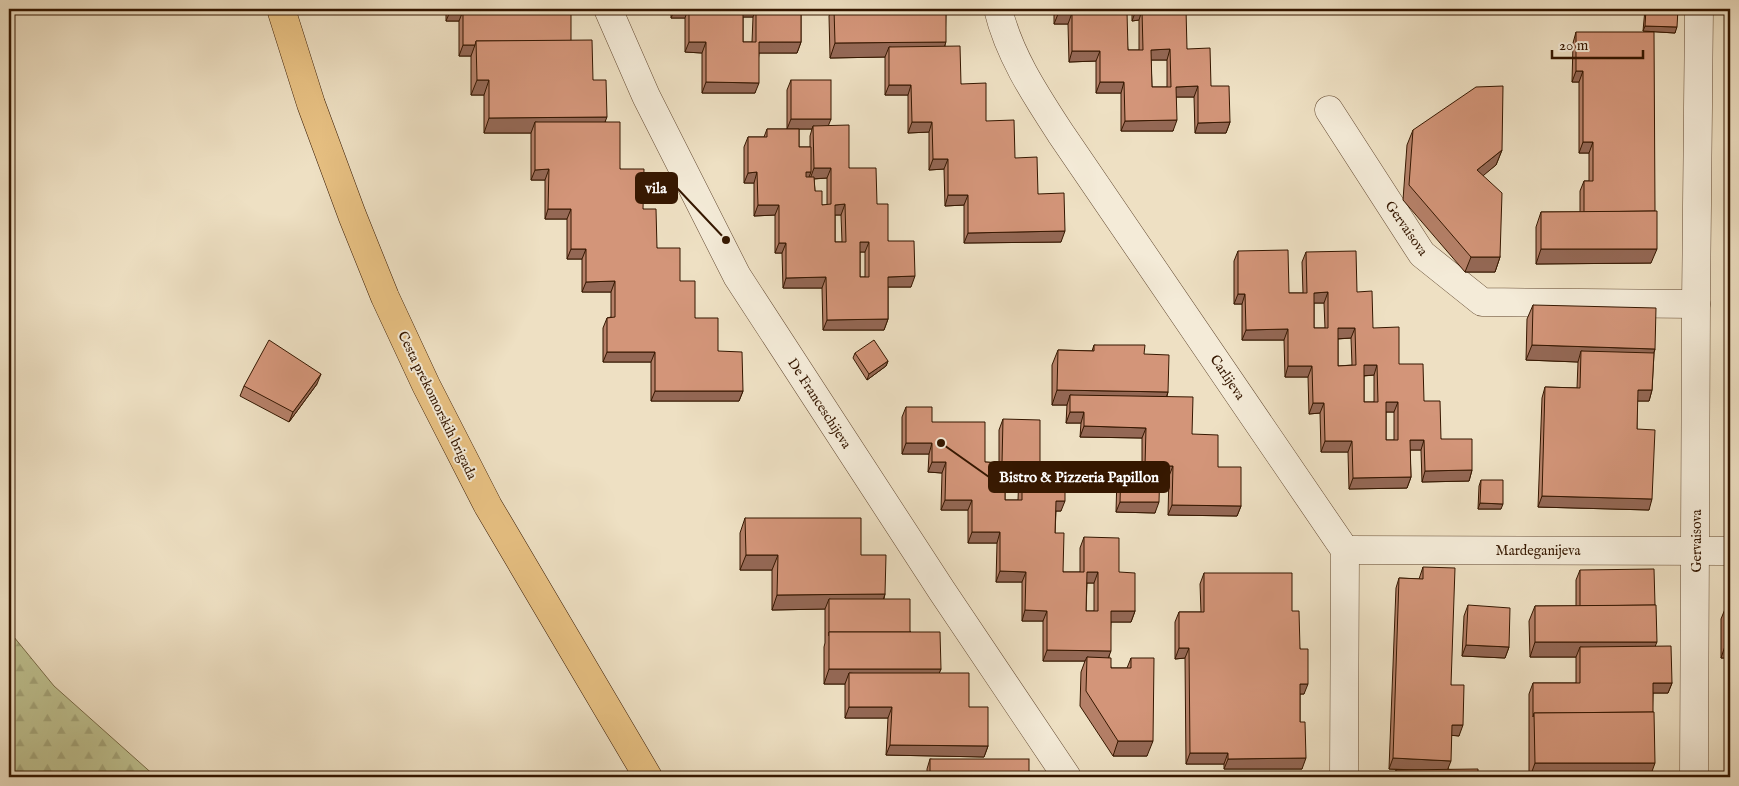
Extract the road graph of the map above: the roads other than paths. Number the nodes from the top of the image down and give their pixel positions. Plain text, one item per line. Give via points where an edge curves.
1 (281, 9) edge
2 (608, 9) edge
3 (998, 9) edge
4 (1699, 9) edge
5 (1329, 110) dead end
6 (1696, 304) junction
7 (1345, 550) junction
8 (1696, 551) junction
9 (1730, 551) edge
10 (648, 777) edge
11 (1067, 777) edge
12 (1344, 777) edge
13 (1694, 777) edge

1 - 10 main road, Cesta prekomorskih brigada via 311,104 352,215 426,385 488,506
2 - 11 street, De Franceschijeva via 646,96 737,276
3 - 7 street, Carlijeva via 1010,47 1041,104
4 - 6 street, Gervaisova
5 - 6 street, Gervaisova via 1422,254 1482,302
6 - 8 street, Gervaisova
7 - 8 street, Mardeganijeva
7 - 12 street
8 - 9 street, Mardeganijeva
8 - 13 street, Gervaisova

